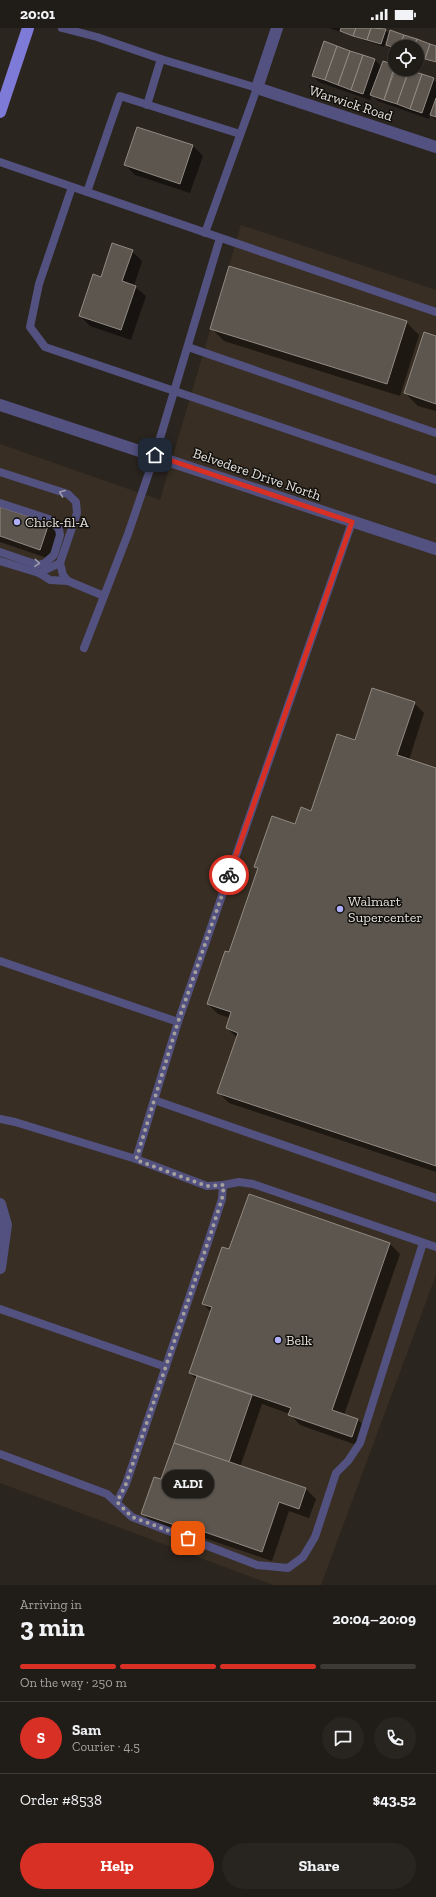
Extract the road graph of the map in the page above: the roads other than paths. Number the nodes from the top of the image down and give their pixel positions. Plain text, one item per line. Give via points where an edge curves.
1 (28, 28) edge
2 (62, 28) edge
3 (277, 28) edge
4 (161, 59) junction
5 (257, 88) junction
6 (147, 105) junction
7 (0, 112) edge
8 (240, 134) junction
9 (436, 147) edge
10 (0, 162) edge
11 (72, 187) junction
12 (87, 192) junction
13 (206, 233) junction
14 (220, 238) junction
15 (436, 312) edge
16 (188, 347) junction
17 (175, 391) junction
18 (0, 405) edge
19 (436, 433) edge
20 (155, 455) junction
21 (0, 472) edge
22 (436, 480) edge
23 (0, 503) edge
24 (352, 522) junction
25 (436, 549) edge
26 (0, 552) edge
27 (0, 561) edge
28 (60, 563) junction
29 (40, 573) junction
30 (68, 581) junction
31 (104, 596) junction
32 (84, 648) dead end
33 (0, 961) edge
34 (178, 1022) junction
35 (154, 1100) junction
36 (0, 1119) edge
37 (136, 1160) junction
38 (224, 1185) junction
39 (436, 1198) edge
40 (0, 1204) edge
41 (423, 1243) junction
42 (436, 1247) edge
43 (0, 1268) edge
44 (0, 1309) edge
45 (166, 1367) junction
46 (0, 1454) edge
47 (117, 1502) junction

1 - 7 main road
2 - 4 lane
3 - 5 street
4 - 5 lane
4 - 6 lane
5 - 8 lane
5 - 9 street, Warwick Road
6 - 8 lane
6 - 12 lane via 120,96
8 - 13 lane
10 - 11 lane
11 - 12 lane
11 - 17 lane via 39,284 30,327 45,347
12 - 13 lane
13 - 14 lane
14 - 15 lane
14 - 16 lane
16 - 17 lane
16 - 19 lane
17 - 20 lane
17 - 22 lane
18 - 20 street, Belvedere Drive North
20 - 24 street, Belvedere Drive North
20 - 31 lane
28 -> 21 lane via 77,513 76,502 68,494
26 -> 23 lane via 38,565 45,563 54,555 60,535 59,529 49,519
24 - 25 street, Belvedere Drive North
24 - 34 lane
27 - 29 lane
28 - 29 lane
28 - 30 lane via 63,575
29 - 30 lane via 50,580
30 - 31 lane
31 - 32 lane
33 - 34 lane
34 - 35 lane
35 - 37 lane
35 - 39 lane
36 - 37 lane
37 - 38 lane via 207,1186
38 - 41 lane via 239,1182 253,1184
38 - 45 lane via 222,1199
40 - 43 street via 6,1225
41 - 42 lane
41 - 47 lane via 360,1443 336,1474 315,1537 303,1557 288,1568 257,1565 132,1517
44 - 45 lane
45 - 47 lane via 126,1484
46 - 47 lane via 107,1494

